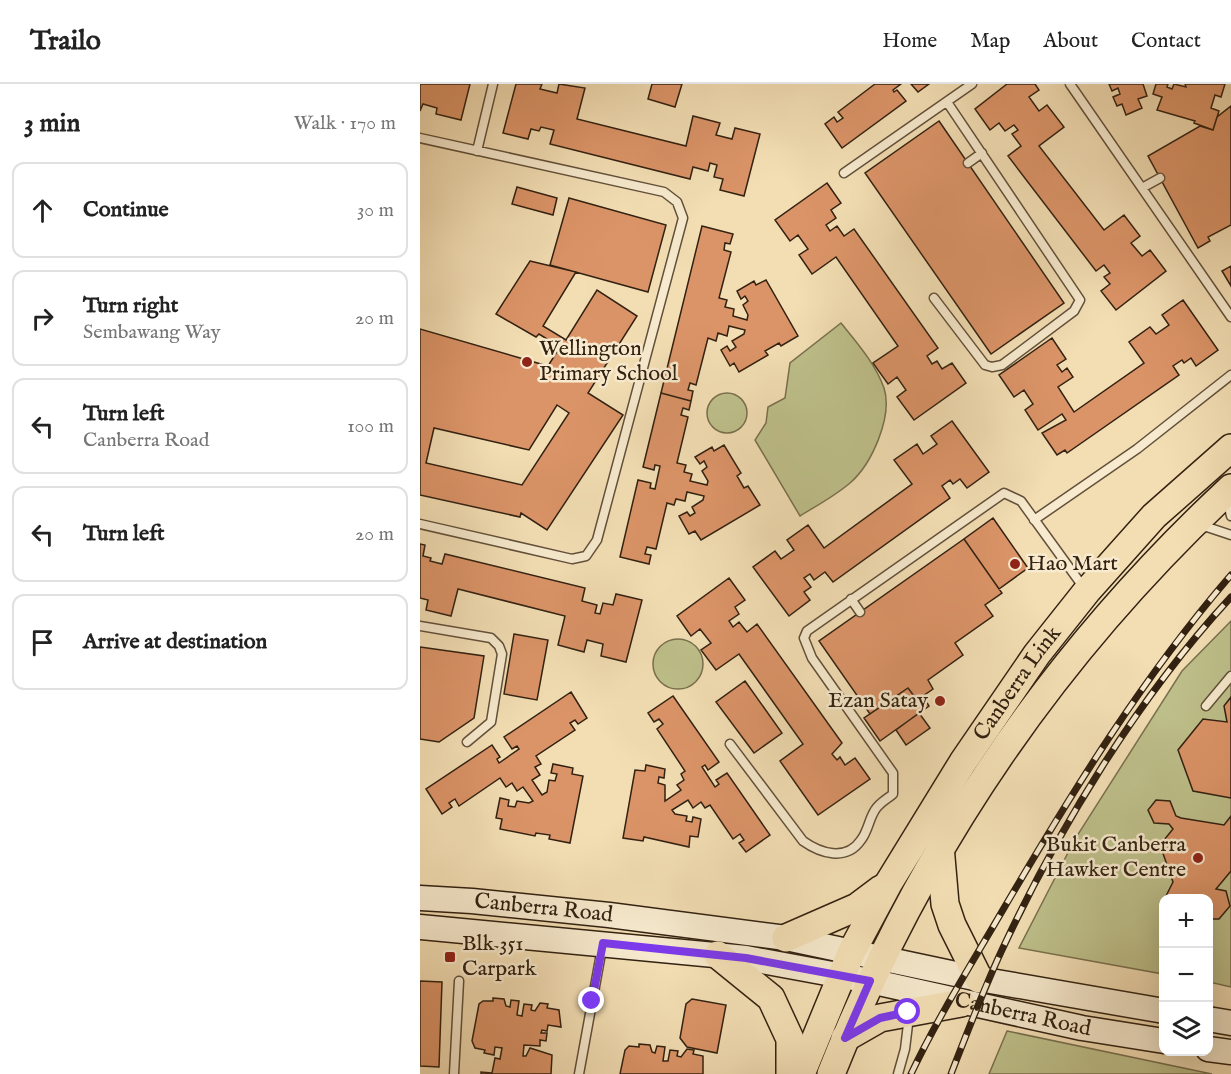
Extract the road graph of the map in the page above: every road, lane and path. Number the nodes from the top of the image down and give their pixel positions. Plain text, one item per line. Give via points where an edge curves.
1 (493, 84) edge
2 (972, 84) edge
3 (1070, 84) edge
4 (947, 102) junction
5 (420, 138) edge
6 (477, 151) junction
7 (982, 153) junction
8 (968, 164) dead end
9 (844, 173) dead end
10 (1160, 178) dead end
11 (1142, 188) junction
12 (934, 298) dead end
13 (1231, 316) edge
14 (1231, 375) edge
15 (1231, 448) edge
16 (1231, 488) edge
17 (1231, 498) edge
18 (1231, 516) edge
19 (1034, 520) junction
20 (420, 524) edge
21 (1186, 531) junction
22 (1231, 535) edge
23 (1087, 591) junction
24 (851, 599) junction
25 (860, 612) dead end
26 (420, 626) edge
27 (1231, 676) edge
28 (1206, 706) dead end
29 (467, 742) dead end
30 (730, 744) dead end
31 (940, 846) junction
32 (888, 884) junction
33 (420, 898) edge
34 (420, 927) edge
35 (786, 938) junction
36 (603, 943) junction
37 (718, 955) junction
38 (846, 964) junction
39 (875, 970) junction
40 (979, 979) junction
41 (459, 981) dead end
42 (961, 1002) junction
43 (1159, 1010) edge
44 (908, 1012) junction
45 (1213, 1020) edge
46 (1231, 1023) edge
47 (845, 1038) junction
48 (1159, 1040) edge
49 (1213, 1049) edge
50 (1231, 1052) edge
51 (454, 1074) edge
52 (579, 1074) edge
53 (790, 1074) edge
54 (801, 1074) edge
55 (831, 1074) edge
56 (898, 1074) edge

1 - 6 lane
2 - 4 lane
3 - 11 lane
4 - 7 lane
4 - 9 lane
5 - 6 lane
6 - 20 lane via 664,192 677,202 683,218 597,540 586,556 572,559
7 - 8 lane
7 - 12 lane via 1080,300 1074,311 1002,365 992,367 985,365
10 - 11 lane
11 - 13 lane
14 - 19 lane via 1137,449
15 - 23 main road, Canberra Link via 1154,516
16 - 21 main road, Canberra Link
17 - 18 lane
19 - 23 lane
19 - 24 lane via 1021,501 1004,493
21 - 22 lane via 1208,527
21 - 31 main road, Canberra Link via 1047,691 985,775
23 - 32 main road, Canberra Link via 1036,654
24 - 25 lane
24 - 30 lane via 813,626 804,638 812,658 893,773 893,794 876,808 861,840 836,854 819,852 802,842
26 - 29 lane via 491,638 499,646 502,654 491,722
27 - 28 lane
31 - 39 main road, Canberra Link
31 - 40 main road via 951,926
32 - 35 main road via 857,907
32 - 38 main road, Canberra Link
33 - 35 main road, Canberra Road via 609,915
34 - 36 main road, Canberra Road
35 - 38 main road, Canberra Road
36 - 37 main road, Canberra Road
36 - 52 lane
37 - 38 main road, Canberra Road
37 - 53 main road via 771,998 790,1039
38 - 39 main road, Canberra Road
38 - 54 main road, Canberra Link
39 - 40 main road, Canberra Road
39 - 42 main road, Canberra Road
39 - 47 main road, Canberra Link
40 - 43 main road, Canberra Road
41 - 51 lane
42 - 44 main road
42 - 48 main road, Canberra Road
44 - 47 main road via 880,1018
44 - 56 lane via 909,1027
45 - 46 main road
47 - 55 main road, Canberra Link
49 - 50 main road

